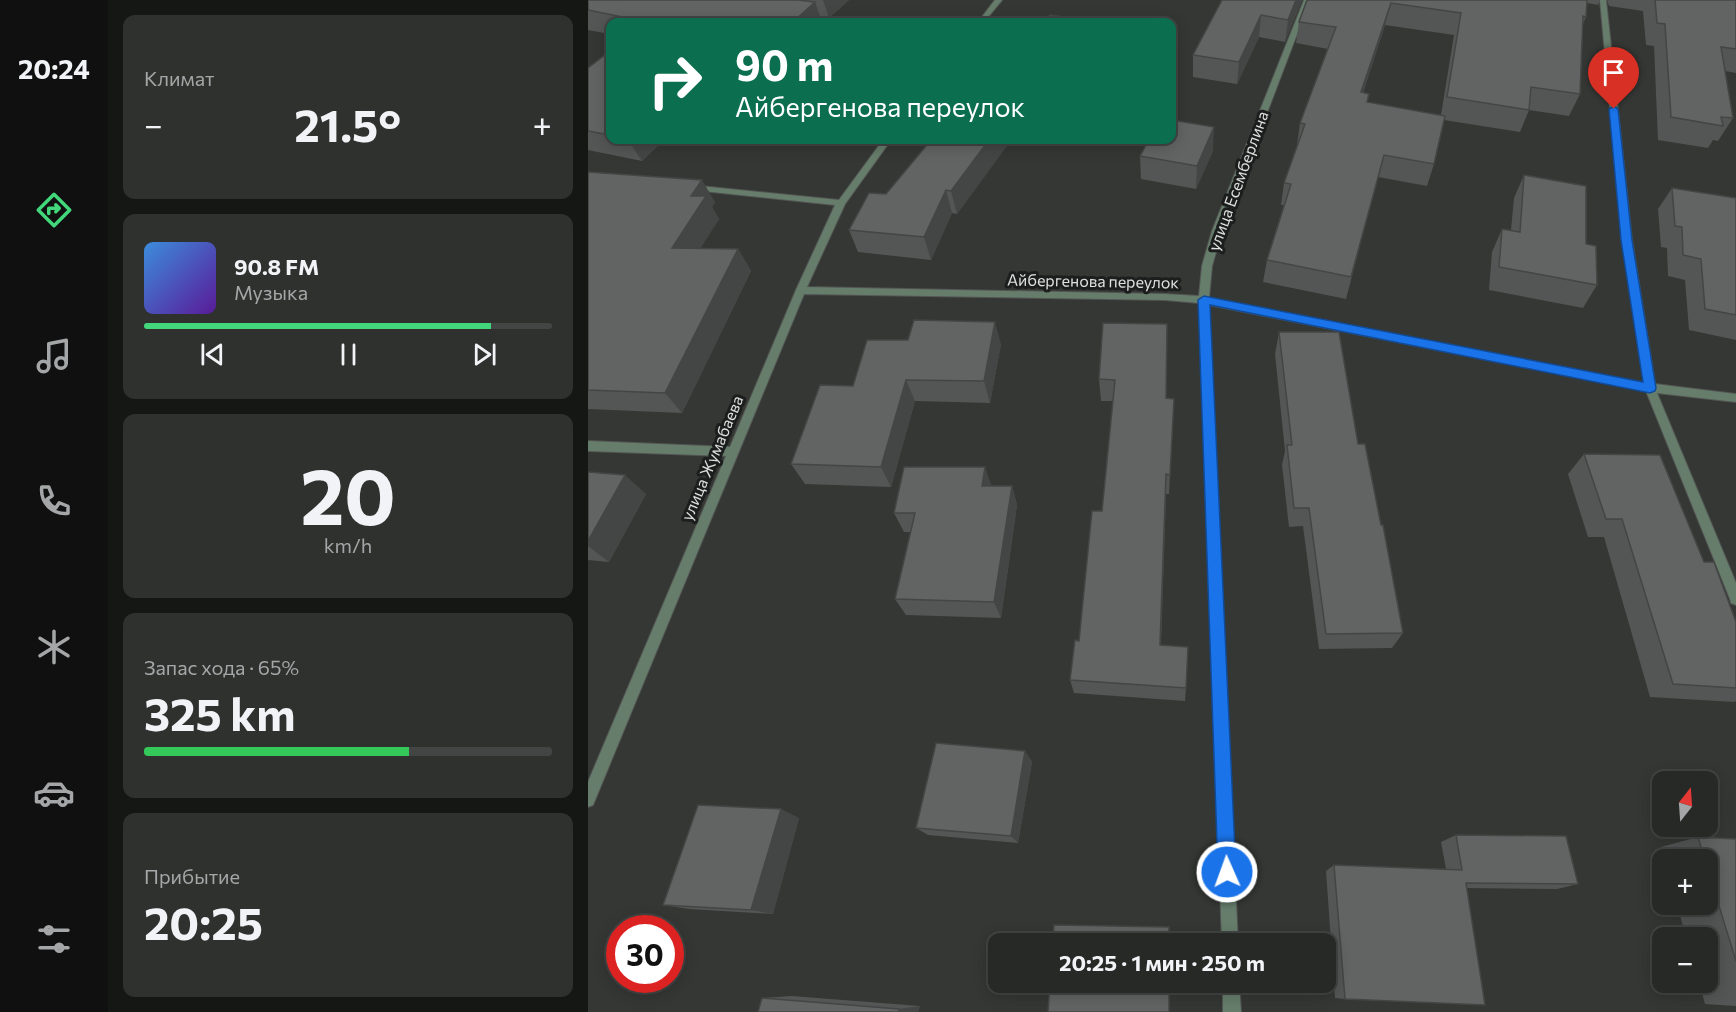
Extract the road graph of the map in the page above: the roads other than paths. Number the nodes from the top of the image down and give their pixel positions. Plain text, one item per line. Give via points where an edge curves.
1 (999, 0) edge
2 (1307, 0) edge
3 (1603, 0) edge
4 (794, 17) edge
5 (801, 18) edge
6 (984, 18) edge
7 (884, 144) edge
8 (680, 186) edge
9 (841, 203) junction
10 (801, 290) junction
11 (1204, 300) junction
12 (1650, 388) junction
13 (1736, 398) edge
14 (588, 446) edge
15 (732, 452) junction
16 (1736, 599) edge
17 (588, 800) edge
18 (1230, 933) edge
19 (1231, 993) edge
20 (1232, 1012) edge

1 - 6 street
2 - 11 street, улица Есемберлина via 1217,231 1207,266
3 - 12 street via 1627,240
4 - 5 street
7 - 9 street, улица Жумабаева
8 - 9 street
9 - 10 street, улица Жумабаева
10 - 11 street, Айбергенова переулок
10 - 15 street, улица Жумабаева
11 - 12 street, Айбергенова переулок
11 - 18 street, улица Есемберлина
12 - 13 street, Айбергенова переулок
12 - 16 street
14 - 15 street
15 - 17 street, улица Жумабаева
19 - 20 street

